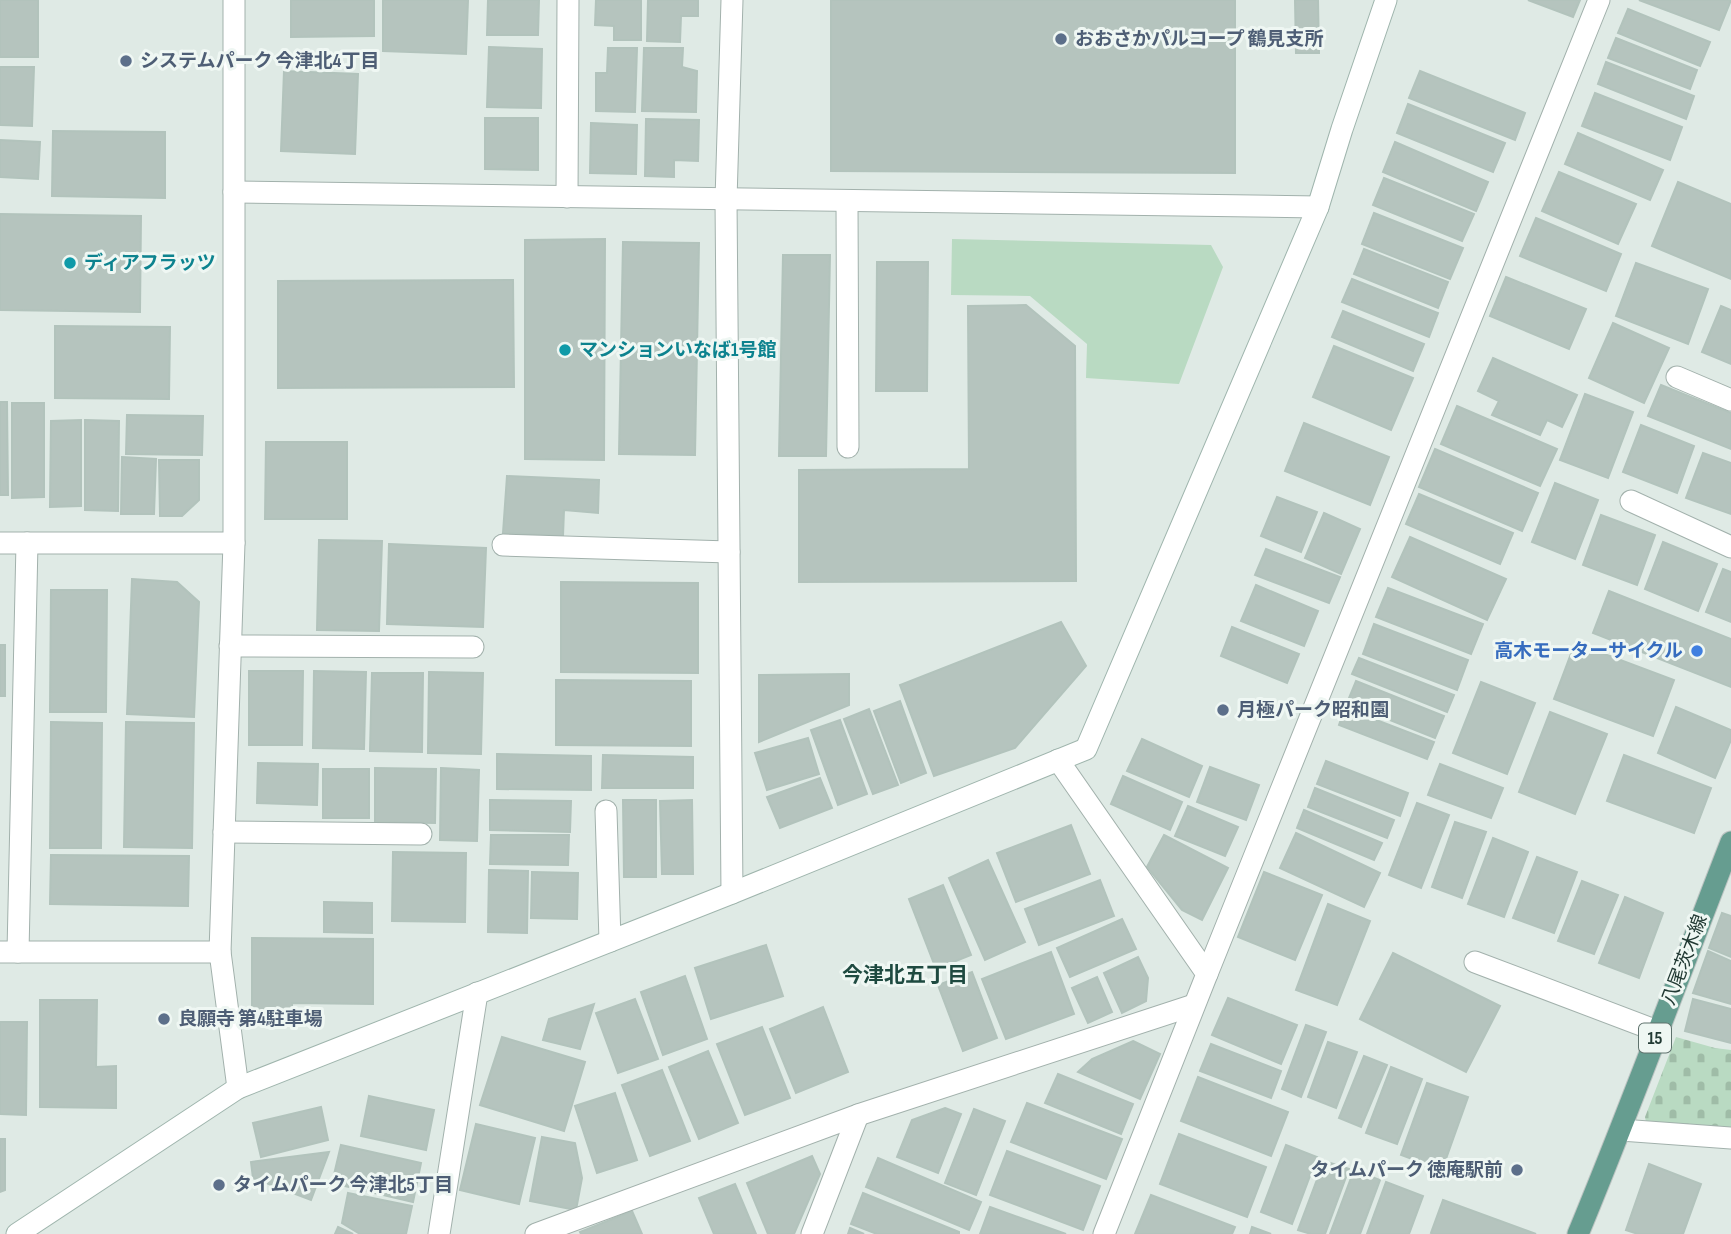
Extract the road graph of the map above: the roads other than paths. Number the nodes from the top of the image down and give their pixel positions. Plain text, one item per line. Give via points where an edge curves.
1 (234, 0) edge
2 (568, 0) edge
3 (732, 0) edge
4 (1386, 0) edge
5 (1599, 0) edge
6 (234, 192) junction
7 (568, 197) junction
8 (726, 200) junction
9 (847, 202) junction
10 (1318, 208) junction
11 (1677, 377) dead end
12 (1731, 400) edge
13 (848, 447) dead end
14 (1631, 501) dead end
15 (0, 543) edge
16 (27, 543) junction
17 (234, 543) junction
18 (503, 545) dead end
19 (1731, 547) edge
20 (729, 552) junction
21 (230, 646) junction
22 (473, 648) dead end
23 (1058, 760) junction
24 (606, 811) dead end
25 (224, 832) junction
26 (421, 834) dead end
27 (1731, 842) edge
28 (732, 893) junction
29 (610, 941) junction
30 (9, 952) edge
31 (220, 952) junction
32 (1475, 962) dead end
33 (1207, 974) junction
34 (477, 993) junction
35 (1194, 1005) junction
36 (1657, 1031) junction
37 (237, 1088) junction
38 (858, 1115) junction
39 (1621, 1130) junction
40 (1731, 1138) edge
41 (17, 1234) edge
42 (439, 1234) edge
43 (536, 1234) edge
44 (812, 1234) edge
45 (1104, 1234) edge
46 (1578, 1234) edge

1 - 6 street
2 - 7 street
3 - 8 street
4 - 10 street
5 - 33 street
6 - 7 street
6 - 17 street
7 - 8 street
8 - 9 street
8 - 20 street
9 - 10 street
9 - 13 street
10 - 23 street via 1086,749
11 - 12 street
14 - 19 street
15 - 16 street
16 - 17 street
16 - 30 street
17 - 21 street
18 - 20 street
20 - 28 street
21 - 22 street
21 - 25 street
23 - 28 street
23 - 33 street
24 - 29 street
25 - 26 street
25 - 31 street
27 - 36 main road, 八尾茨木線 / 15
28 - 29 street
29 - 34 street
30 - 31 street
31 - 37 street
32 - 36 street
33 - 35 street
34 - 37 street
34 - 42 street
35 - 38 street
35 - 45 street
36 - 39 main road, 八尾茨木線 / 15
37 - 41 street
38 - 43 street
38 - 44 street
39 - 40 street
39 - 46 main road, 八尾茨木線 / 15

